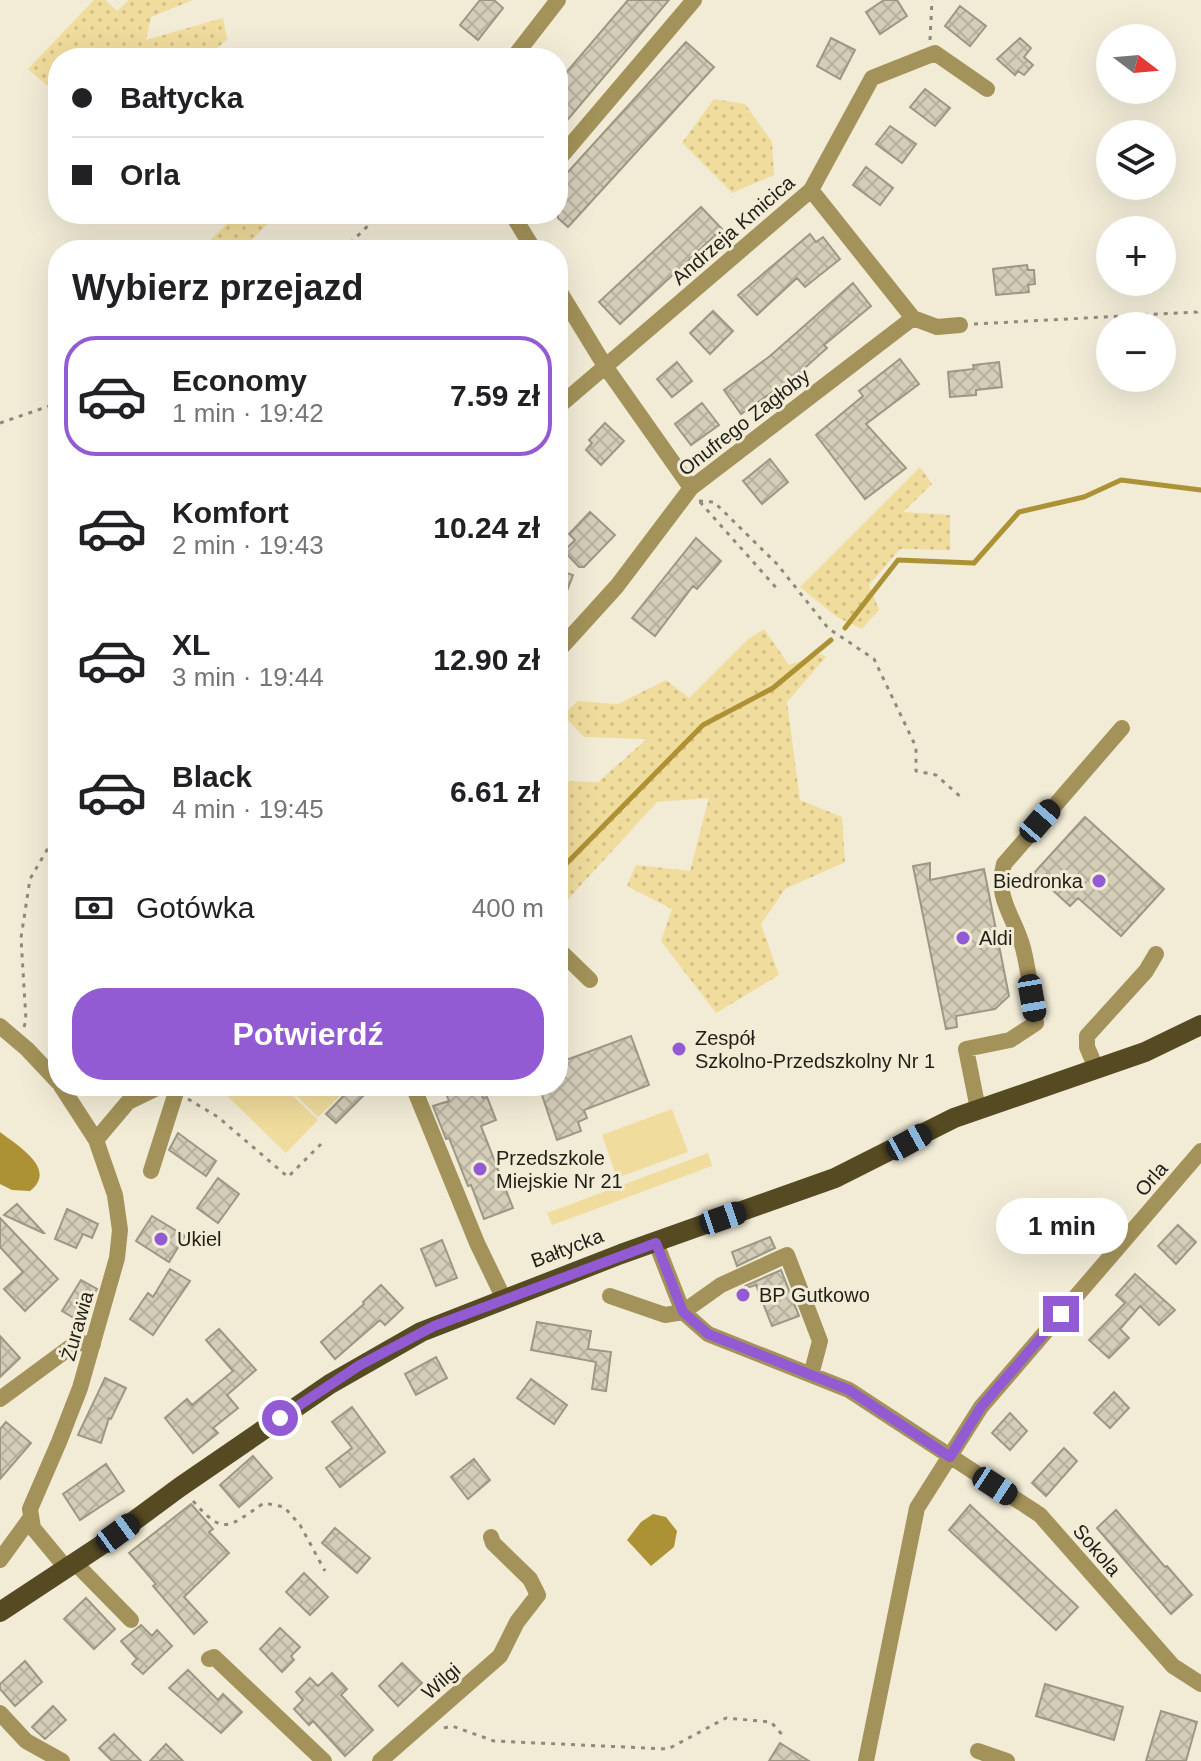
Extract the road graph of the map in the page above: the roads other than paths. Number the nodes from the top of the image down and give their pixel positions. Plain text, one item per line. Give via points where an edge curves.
1 (558, 0) edge
2 (694, 0) edge
3 (521, 48) edge
4 (987, 89) dead end
5 (568, 148) edge
6 (811, 190) junction
7 (568, 305) edge
8 (913, 318) junction
9 (960, 325) road end
10 (605, 366) junction
11 (568, 398) edge
12 (695, 495) junction
13 (568, 640) edge
14 (1122, 728) dead end
15 (1156, 954) dead end
16 (568, 959) edge
17 (590, 980) dead end
18 (1201, 1025) edge
19 (0, 1026) edge
20 (1096, 1068) junction
21 (48, 1072) edge
22 (68, 1096) edge
23 (146, 1096) edge
24 (169, 1096) edge
25 (417, 1096) edge
26 (978, 1109) junction
27 (96, 1140) junction
28 (1201, 1151) edge
29 (151, 1171) dead end
30 (656, 1243) junction
31 (610, 1296) dead end
32 (504, 1299) junction
33 (683, 1312) junction
34 (93, 1344) junction
35 (811, 1375) junction
36 (0, 1399) edge
37 (950, 1457) junction
38 (29, 1520) junction
39 (491, 1537) dead end
40 (0, 1560) edge
41 (71, 1566) junction
42 (0, 1612) edge
43 (131, 1620) dead end
44 (209, 1659) dead end
45 (1201, 1684) edge
46 (0, 1713) edge
47 (978, 1751) dead end
48 (62, 1761) edge
49 (324, 1761) edge
50 (380, 1761) edge
51 (866, 1761) edge
52 (1007, 1761) edge

1 - 3 street
2 - 5 street
4 - 6 street, Andrzeja Kmicica via 935,53 872,78
6 - 8 street
6 - 10 street, Andrzeja Kmicica
7 - 10 street
8 - 9 street via 937,327
8 - 12 street, Onufrego Zagłoby
10 - 11 street, Andrzeja Kmicica
10 - 12 street
12 - 13 street, Onufrego Zagłoby
14 - 26 street via 1004,864 1004,900 1023,949 1036,1023 1010,1040 966,1049
15 - 20 street via 1087,1036
16 - 17 street
18 - 20 main road, Bałtycka
19 - 21 street, Żurawia
20 - 26 main road, Bałtycka
22 - 27 street, Żurawia
23 - 27 street via 128,1102
24 - 29 street
25 - 32 street
26 - 30 main road, Bałtycka via 835,1178
27 - 34 street, Żurawia via 115,1195 120,1230
28 - 37 street, Orla via 981,1407
30 - 32 main road, Bałtycka
30 - 33 street
31 - 33 street via 665,1315
32 - 41 main road, Bałtycka via 372,1358
33 - 35 street, Sokola via 708,1334
33 - 35 street via 721,1285 787,1255 820,1341
34 - 36 street via 76,1343
34 - 38 street, Żurawia
35 - 37 street, Sokola via 849,1390
37 - 45 street, Sokola via 1040,1515 1173,1666
37 - 51 street via 917,1508
38 - 40 street, Żurawia
38 - 41 street
39 - 50 street, Wilgi via 538,1595 500,1656
41 - 42 main road, Bałtycka
41 - 43 street
44 - 49 street via 214,1657
46 - 48 street via 26,1741
47 - 52 street

